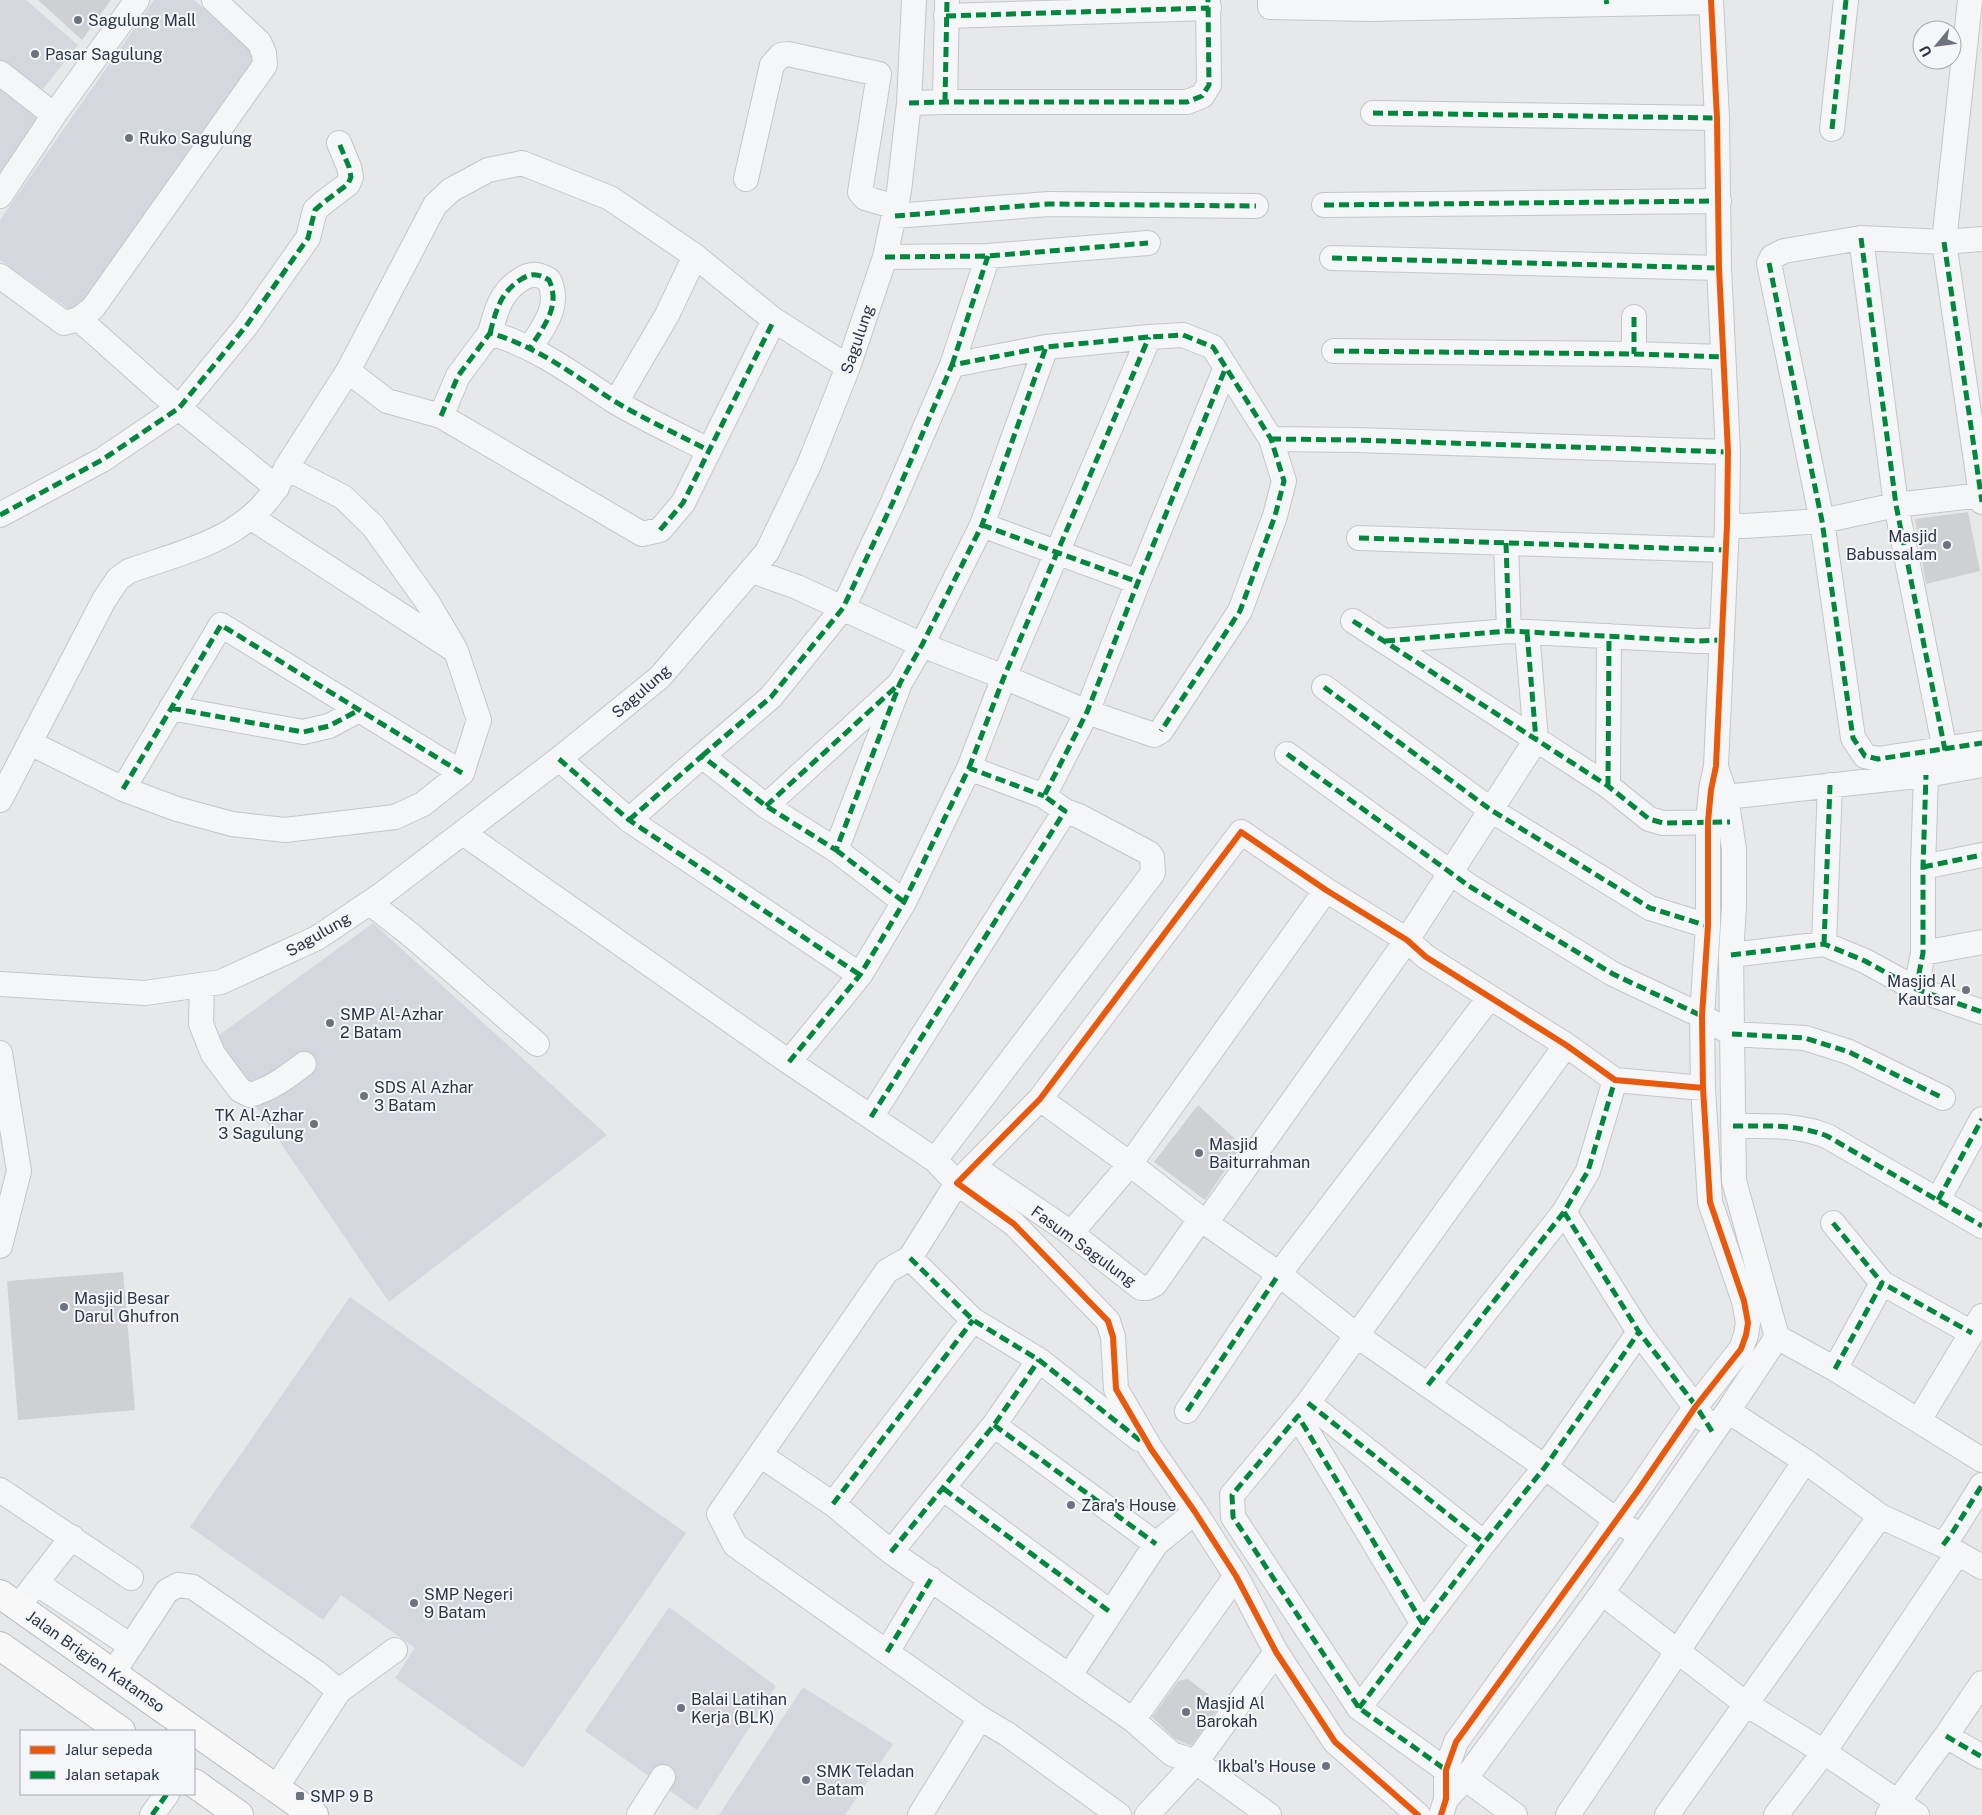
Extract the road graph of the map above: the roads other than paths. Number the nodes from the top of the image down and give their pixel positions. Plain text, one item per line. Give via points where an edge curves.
1 (137, 0) edge
2 (214, 0) edge
3 (914, 0) edge
4 (1270, 0) edge
5 (1846, 0) edge
6 (1970, 0) edge
7 (1711, 1) edge
8 (1607, 2) edge
9 (1209, 4) edge
10 (1370, 4) edge
11 (946, 8) edge
12 (0, 73) edge
13 (880, 74) junction
14 (911, 76) junction
15 (945, 102) junction
16 (909, 103) junction
17 (1374, 113) dead end
18 (54, 115) junction
19 (1717, 118) junction
20 (1832, 129) dead end
21 (339, 143) dead end
22 (746, 178) dead end
23 (0, 196) edge
24 (1719, 201) junction
25 (1324, 205) dead end
26 (1256, 206) dead end
27 (896, 211) junction
28 (1861, 238) junction
29 (1982, 239) edge
30 (1944, 242) junction
31 (1148, 243) dead end
32 (695, 256) junction
33 (988, 256) junction
34 (885, 257) junction
35 (1332, 258) dead end
36 (1719, 268) junction
37 (0, 276) edge
38 (1634, 317) dead end
39 (79, 319) junction
40 (774, 320) junction
41 (490, 333) junction
42 (1148, 337) junction
43 (1046, 347) junction
44 (530, 348) junction
45 (1334, 351) dead end
46 (1634, 354) junction
47 (1723, 357) junction
48 (952, 365) junction
49 (848, 367) junction
50 (1226, 367) junction
51 (348, 371) junction
52 (616, 402) junction
53 (179, 408) junction
54 (441, 416) junction
55 (1270, 440) junction
56 (708, 450) junction
57 (1728, 452) junction
58 (281, 478) junction
59 (1982, 498) edge
60 (1896, 505) junction
61 (0, 515) edge
62 (252, 518) junction
63 (1822, 521) junction
64 (982, 525) junction
65 (1727, 525) junction
66 (1359, 538) dead end
67 (1506, 543) junction
68 (1726, 550) junction
69 (1056, 553) junction
70 (752, 571) junction
71 (1138, 582) junction
72 (843, 608) junction
73 (1353, 621) dead end
74 (1518, 631) junction
75 (1609, 636) junction
76 (1722, 640) junction
77 (1385, 641) junction
78 (922, 646) junction
79 (456, 651) junction
80 (1004, 677) junction
81 (900, 683) junction
82 (1324, 687) dead end
83 (171, 708) junction
84 (360, 710) junction
85 (1087, 712) junction
86 (1536, 740) junction
87 (30, 743) junction
88 (1982, 743) edge
89 (1945, 750) junction
90 (1288, 754) dead end
91 (702, 756) junction
92 (559, 759) junction
93 (1982, 765) edge
94 (969, 768) junction
95 (462, 772) junction
96 (1926, 775) junction
97 (1830, 785) junction
98 (1608, 786) junction
99 (123, 789) junction
100 (1044, 796) junction
101 (1718, 797) junction
102 (0, 800) edge
103 (766, 806) junction
104 (1491, 810) junction
105 (1064, 811) junction
106 (629, 820) junction
107 (1719, 822) junction
108 (462, 833) junction
109 (836, 850) junction
110 (1982, 855) edge
111 (1923, 867) junction
112 (1450, 873) junction
113 (1326, 890) junction
114 (370, 902) junction
115 (904, 902) junction
116 (1708, 926) junction
117 (1407, 940) junction
118 (1982, 942) edge
119 (1824, 944) junction
120 (1923, 953) junction
121 (1731, 955) junction
122 (860, 975) junction
123 (0, 984) edge
124 (202, 985) junction
125 (1916, 989) junction
126 (1490, 998) junction
127 (1982, 1012) edge
128 (1702, 1016) junction
129 (1732, 1034) junction
130 (537, 1044) dead end
131 (1566, 1046) junction
132 (0, 1053) edge
133 (789, 1062) junction
134 (304, 1064) dead end
135 (1615, 1080) junction
136 (1704, 1088) junction
137 (1943, 1098) dead end
138 (1040, 1099) junction
139 (871, 1117) junction
140 (1982, 1120) edge
141 (1733, 1126) junction
142 (935, 1160) junction
143 (1130, 1164) junction
144 (974, 1167) junction
145 (957, 1183) junction
146 (1938, 1200) junction
147 (1564, 1212) junction
148 (1203, 1220) junction
149 (1833, 1223) dead end
150 (1982, 1226) edge
151 (1071, 1233) junction
152 (0, 1246) edge
153 (910, 1258) junction
154 (1279, 1274) junction
155 (1882, 1284) junction
156 (973, 1320) junction
157 (1977, 1324) edge
158 (1639, 1332) junction
159 (1356, 1335) junction
160 (1777, 1337) junction
161 (1040, 1360) junction
162 (1835, 1369) junction
163 (1721, 1374) junction
164 (1428, 1385) junction
165 (1742, 1389) junction
166 (1696, 1406) junction
167 (1303, 1409) junction
168 (1187, 1411) dead end
169 (1728, 1411) junction
170 (1919, 1420) junction
171 (994, 1425) junction
172 (1713, 1433) junction
173 (1151, 1449) junction
174 (760, 1455) junction
175 (1982, 1460) edge
176 (1805, 1462) junction
177 (1545, 1466) junction
178 (1982, 1485) edge
179 (944, 1489) junction
180 (0, 1490) edge
181 (833, 1504) junction
182 (1195, 1512) junction
183 (1880, 1516) junction
184 (1616, 1520) junction
185 (1641, 1535) junction
186 (72, 1537) junction
187 (1484, 1543) junction
188 (1156, 1544) junction
189 (1950, 1549) junction
190 (891, 1552) junction
191 (1982, 1567) edge
192 (1236, 1576) junction
193 (131, 1578) dead end
194 (931, 1579) junction
195 (36, 1583) junction
196 (1602, 1593) junction
197 (9, 1600) edge
198 (1110, 1612) junction
199 (1423, 1624) junction
200 (0, 1646) edge
201 (131, 1646) junction
202 (395, 1650) dead end
203 (887, 1652) junction
204 (1276, 1652) junction
205 (1676, 1652) junction
206 (113, 1673) junction
207 (1070, 1675) junction
208 (1982, 1683) edge
209 (339, 1691) junction
210 (1746, 1704) junction
211 (1359, 1708) junction
212 (980, 1718) junction
213 (1133, 1720) junction
214 (120, 1730) edge
215 (194, 1730) edge
216 (195, 1731) edge
217 (1946, 1736) junction
218 (1456, 1742) junction
219 (1824, 1752) junction
220 (1982, 1757) edge
221 (1478, 1759) junction
222 (1196, 1762) junction
223 (1455, 1775) junction
224 (663, 1777) dead end
225 (195, 1784) edge
226 (276, 1788) junction
227 (166, 1795) edge
228 (1443, 1807) edge
229 (1892, 1809) edge
230 (152, 1815) edge
231 (239, 1815) edge
232 (314, 1815) edge
233 (639, 1815) edge
234 (920, 1815) edge
235 (1119, 1815) edge
236 (1147, 1815) edge
237 (1269, 1815) edge
238 (1418, 1815) edge
239 (1515, 1815) edge
240 (1568, 1815) edge
241 (1667, 1815) edge
242 (1776, 1815) edge
243 (1917, 1815) edge

1 - 18 street
2 - 39 street via 259,42 265,65 93,308
3 - 14 street, Sagulung
4 - 10 street via 1270,7
5 - 20 street
6 - 30 street
7 - 8 street
7 - 19 street
8 - 10 street
9 - 11 street
9 - 15 street via 1209,85 1202,96 1187,102
11 - 15 street
12 - 18 street
13 - 14 street
13 - 22 street via 781,55 772,66
13 - 27 street via 860,192 865,198
14 - 16 street, Sagulung
15 - 16 street
16 - 27 street, Sagulung
17 - 19 street
18 - 23 street
19 - 24 street
21 - 53 street via 349,167 351,177 348,184 316,210 308,238 246,326
24 - 25 street
24 - 36 street
26 - 27 street via 1048,204
27 - 34 street, Sagulung
28 - 30 street
28 - 60 street
28 - 63 street via 1784,251 1772,257 1769,263
29 - 30 street
30 - 59 street
31 - 33 street
32 - 40 street
32 - 51 street via 610,198 522,164 488,170 451,190 435,204
32 - 52 street via 667,315
33 - 34 street
33 - 48 street
34 - 49 street, Sagulung
35 - 36 street
36 - 47 street
37 - 39 street via 64,323
38 - 46 street
39 - 53 street
40 - 49 street
40 - 56 street
41 - 44 street
41 - 44 street via 496,308 511,285 527,275 542,275 549,280 554,299 551,314
41 - 54 street via 458,376
42 - 43 street
42 - 50 street via 1183,335 1213,347
42 - 69 street
43 - 48 street
43 - 64 street
44 - 52 street
45 - 46 street
46 - 47 street
47 - 57 street
48 - 72 street
49 - 70 street, Sagulung via 809,465 767,552
50 - 55 street
50 - 71 street
51 - 54 street via 387,401
51 - 58 street
52 - 56 street
53 - 58 street
53 - 61 street via 102,460
54 - 56 street via 642,534 660,530 682,502
55 - 57 street via 1366,440
55 - 85 street via 1284,480 1240,611 1161,731 1154,735
57 - 65 street
58 - 62 street
58 - 79 street via 343,498 373,526 428,603
59 - 60 street
60 - 63 street
60 - 89 street
62 - 79 street
62 - 87 street via 214,542 129,571 118,579
63 - 65 street
63 - 89 street via 1853,738 1866,756 1878,759
64 - 69 street
64 - 78 street
65 - 68 street
66 - 67 street
67 - 68 street
67 - 74 street
68 - 76 street
69 - 71 street
69 - 80 street
70 - 72 street
70 - 92 street, Sagulung via 660,678
71 - 85 street
72 - 78 street
72 - 91 street via 771,697
73 - 77 street
74 - 75 street
74 - 77 street
74 - 86 street
75 - 76 street
75 - 98 street
76 - 101 street via 1716,766
77 - 86 street
78 - 80 street
78 - 81 street
79 - 95 street via 479,720
80 - 85 street
80 - 94 street
81 - 103 street
81 - 109 street
82 - 104 street
83 - 84 street via 303,732 329,726
83 - 84 street via 221,625
83 - 99 street
84 - 95 street
85 - 100 street
86 - 98 street
86 - 104 street
87 - 99 street
87 - 102 street
88 - 89 street
90 - 112 street
91 - 103 street
91 - 106 street
92 - 106 street
92 - 108 street, Sagulung
93 - 96 street
94 - 100 street
94 - 115 street
95 - 99 street via 423,804 395,817 285,830 232,824 177,809
96 - 97 street
96 - 111 street
97 - 101 street
97 - 119 street
98 - 107 street via 1649,819 1663,824
100 - 105 street
101 - 107 street
103 - 109 street
104 - 112 street
104 - 116 street via 1650,908
105 - 139 street
105 - 142 street via 1149,853 1153,873
106 - 122 street
107 - 116 street
107 - 121 street via 1734,849
108 - 114 street, Sagulung
108 - 133 street
109 - 115 street
110 - 111 street
111 - 120 street
112 - 117 street
112 - 128 street via 1613,974
113 - 117 street
113 - 138 street via 1241,832
113 - 143 street
114 - 124 street, Sagulung via 316,938 221,982
114 - 130 street
115 - 122 street
116 - 128 street
117 - 126 street
117 - 148 street
118 - 120 street
119 - 121 street
119 - 125 street via 1865,961
120 - 125 street
121 - 129 street
122 - 133 street
123 - 124 street, Sagulung via 145,993
124 - 134 street via 201,1024 213,1054 240,1090 250,1095 261,1092
125 - 127 street
126 - 131 street
126 - 154 street
128 - 129 street
128 - 136 street
129 - 137 street via 1805,1038 1849,1052
129 - 141 street
131 - 135 street
131 - 159 street
132 - 152 street via 19,1171
133 - 139 street
135 - 136 street
135 - 147 street via 1588,1171
136 - 163 street via 1710,1202 1744,1301 1748,1323 1741,1349
138 - 143 street
138 - 144 street
139 - 142 street
140 - 146 street
141 - 146 street via 1809,1129 1828,1136
141 - 160 street via 1734,1181
142 - 145 street
143 - 148 street
143 - 151 street
144 - 145 street
144 - 151 street, Fasum Sagulung
145 - 153 street
145 - 173 street via 1014,1224 1108,1321 1113,1337 1116,1389
146 - 150 street
147 - 158 street
147 - 164 street
148 - 151 street, Fasum Sagulung via 1156,1284 1147,1288 1141,1288
148 - 154 street
149 - 155 street
153 - 156 street
153 - 174 street via 887,1271
154 - 159 street
154 - 168 street
155 - 157 street
155 - 162 street
156 - 161 street
156 - 181 street
157 - 170 street
158 - 166 street
158 - 177 street
159 - 164 street
159 - 167 street
160 - 162 street
160 - 165 street
161 - 171 street
161 - 173 street
162 - 170 street
163 - 165 street
163 - 166 street
164 - 177 street
165 - 169 street
166 - 172 street
166 - 184 street
167 - 187 street
167 - 199 street
167 - 211 street via 1232,1496 1233,1517
169 - 172 street
169 - 176 street
170 - 175 street
171 - 179 street
171 - 188 street
172 - 185 street
173 - 182 street
174 - 181 street
174 - 203 street via 719,1514 735,1545
176 - 183 street
176 - 205 street
177 - 184 street
177 - 187 street
178 - 189 street via 1952,1533
179 - 190 street
179 - 198 street
180 - 186 street
181 - 190 street
182 - 188 street
182 - 192 street
183 - 189 street
183 - 210 street
184 - 185 street
184 - 218 street
185 - 196 street
186 - 193 street
186 - 195 street
187 - 199 street
188 - 198 street
189 - 191 street
189 - 219 street
190 - 194 street
192 - 204 street
192 - 213 street
194 - 203 street
194 - 207 street
195 - 197 street
195 - 201 street
196 - 205 street
196 - 221 street
197 - 206 highway, Jalan Brigjen Katamso
198 - 207 street
199 - 211 street
200 - 214 highway
201 - 206 street
201 - 209 street via 167,1591 178,1585 193,1587
202 - 209 street
203 - 212 street
204 - 222 street
204 - 238 street via 1335,1742
205 - 210 street
205 - 240 street
206 - 215 highway, Jalan Brigjen Katamso
207 - 213 street
208 - 217 street
209 - 226 street
210 - 219 street
210 - 241 street
211 - 223 street
212 - 234 street
212 - 235 street
213 - 222 street via 1172,1754
216 - 226 highway, Jalan Brigjen Katamso
217 - 220 street
217 - 229 street
218 - 221 street
218 - 223 street
219 - 229 street
219 - 242 street
221 - 223 street
222 - 236 street
222 - 237 street
223 - 228 street
223 - 239 street
224 - 233 street
225 - 231 highway
226 - 232 highway, Jalan Brigjen Katamso
227 - 230 street
229 - 243 street

